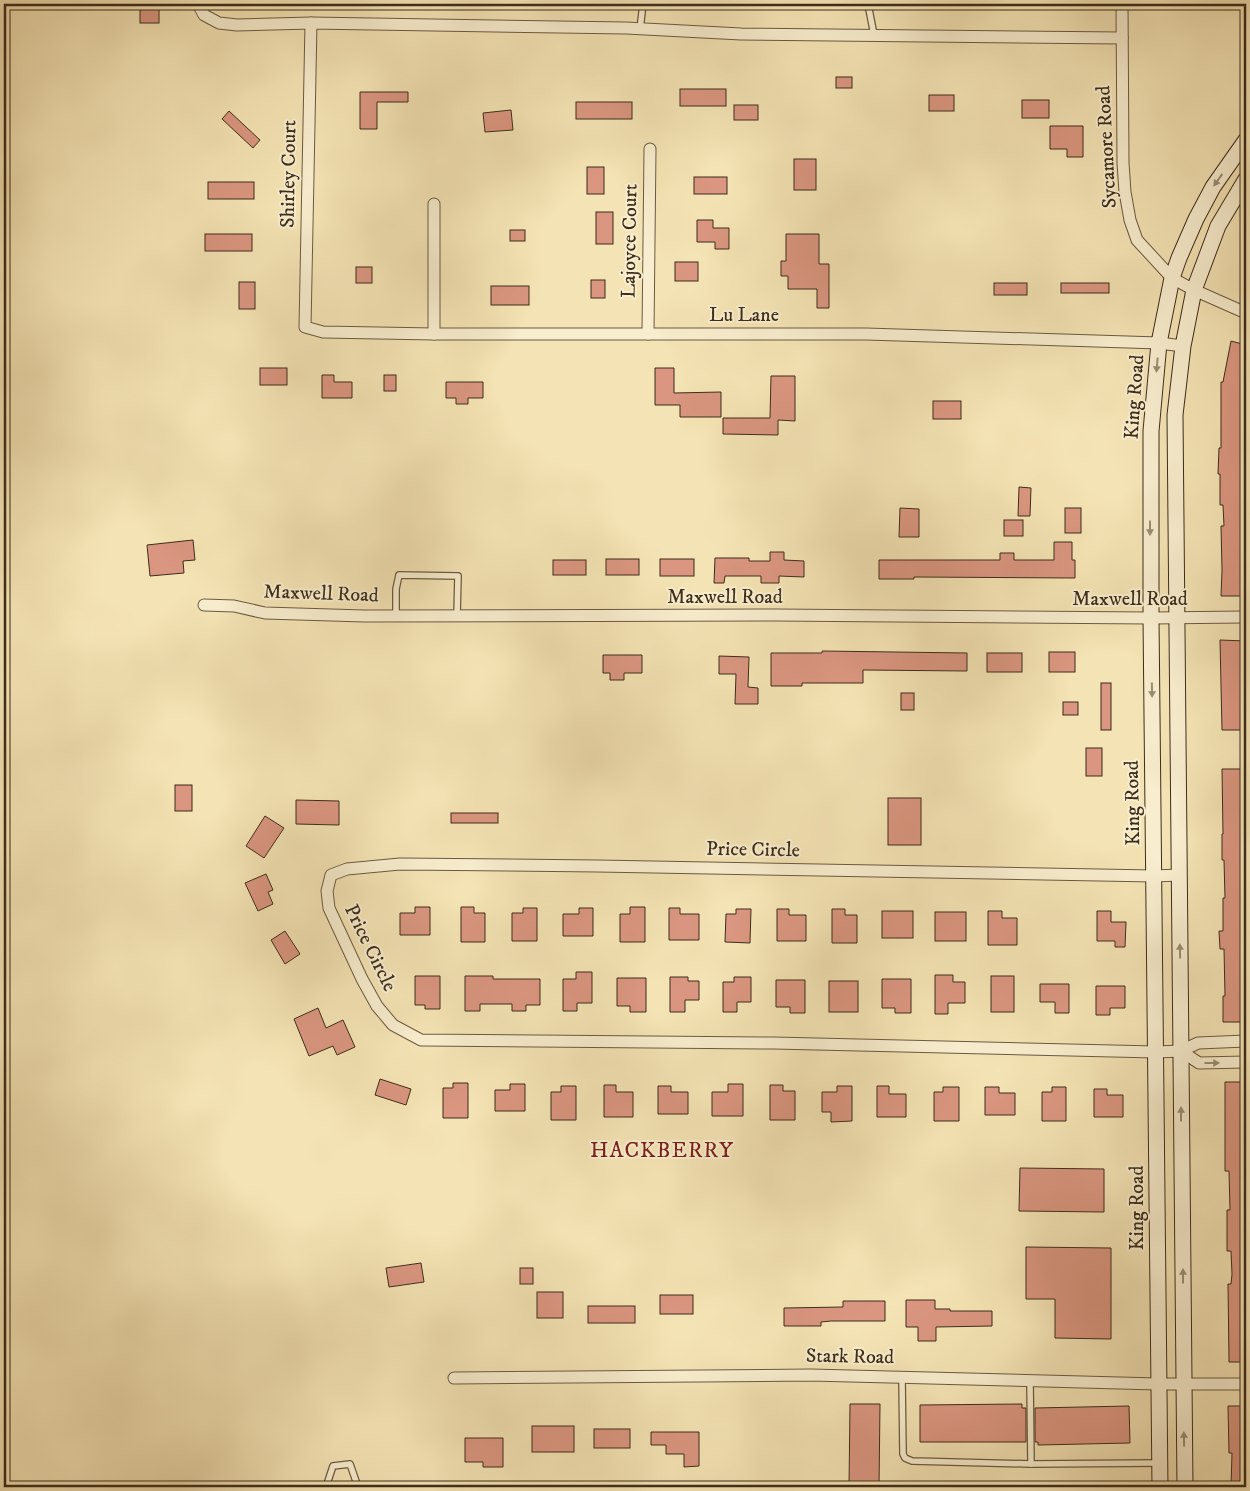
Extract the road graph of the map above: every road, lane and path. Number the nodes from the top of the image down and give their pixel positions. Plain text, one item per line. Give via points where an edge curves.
1 (198, 4) edge
2 (643, 4) edge
3 (868, 4) edge
4 (1122, 4) edge
5 (312, 23) junction
6 (640, 29) junction
7 (874, 35) junction
8 (1122, 38) junction
9 (1246, 140) edge
10 (650, 149) dead end
11 (1246, 179) edge
12 (434, 204) dead end
13 (1172, 278) junction
14 (1194, 290) junction
15 (1246, 312) edge
16 (305, 326) joint
17 (434, 334) junction
18 (648, 334) junction
19 (1159, 343) junction
20 (1183, 346) junction
21 (204, 605) dead end
22 (396, 616) junction
23 (458, 616) junction
24 (1176, 617) junction
25 (1246, 617) edge
26 (1151, 618) junction
27 (1179, 875) junction
28 (1154, 876) junction
29 (1246, 1041) edge
30 (1181, 1051) junction
31 (1156, 1052) junction
32 (1246, 1062) edge
33 (1156, 1152) junction
34 (1182, 1154) junction
35 (902, 1377) junction
36 (454, 1378) dead end
37 (1030, 1381) junction
38 (1158, 1384) junction
39 (1183, 1384) junction
40 (1246, 1384) edge
41 (1159, 1463) junction
42 (1031, 1464) junction
43 (326, 1487) edge
44 (358, 1487) edge
45 (1160, 1487) edge
46 (1184, 1487) edge

1 - 5 street via 204,15 219,23
2 - 6 lane
3 - 7 lane
4 - 8 street, Sycamore Road
5 - 6 street
5 - 16 street, Shirley Court
6 - 7 street
7 - 8 street
8 - 13 street, Sycamore Road via 1123,163 1130,220 1137,240
9 -> 13 street, King Road via 1213,187
10 - 18 street, Lajoyce Court
11 - 14 street, King Road via 1218,226
12 - 17 street
13 - 14 street, Sycamore Road
13 - 19 street, King Road
14 - 15 street, Sycamore Road
14 - 20 street, King Road
16 - 17 street, Lu Lane via 323,332
17 - 18 street, Lu Lane
18 - 19 street, Lu Lane via 866,334
19 - 20 street, Lu Lane
19 -> 26 street, King Road via 1151,431
20 - 24 street, King Road via 1176,415
21 - 22 street, Maxwell Road via 234,606 266,613
22 - 23 street, Maxwell Road
22 - 23 lane via 399,575 458,576
23 - 26 street, Maxwell Road
24 - 25 street, Maxwell Road
24 - 26 street, Maxwell Road
24 - 27 street, King Road
26 -> 28 street, King Road
27 - 28 street, Price Circle
30 -> 27 street, King Road
28 - 31 street, King Road
28 - 31 street, Price Circle via 400,864 347,869 331,875 327,892 329,908 377,1006 393,1025 421,1040 774,1043
29 - 30 street via 1198,1043
30 - 31 street
30 -> 32 street via 1199,1063
34 -> 30 street, King Road
31 - 33 street, King Road
33 - 34 street
33 - 38 street, King Road
39 -> 34 street, King Road
35 - 36 street, Stark Road
35 - 37 street, Stark Road
35 - 42 lane via 905,1458 912,1461
37 - 38 street, Stark Road
37 - 42 lane
38 - 39 street, Stark Road
38 - 41 street, King Road
39 - 40 street, Stark Road
46 -> 39 street, King Road
41 - 42 lane
41 - 45 street, King Road
43 - 44 lane via 333,1466 350,1464

